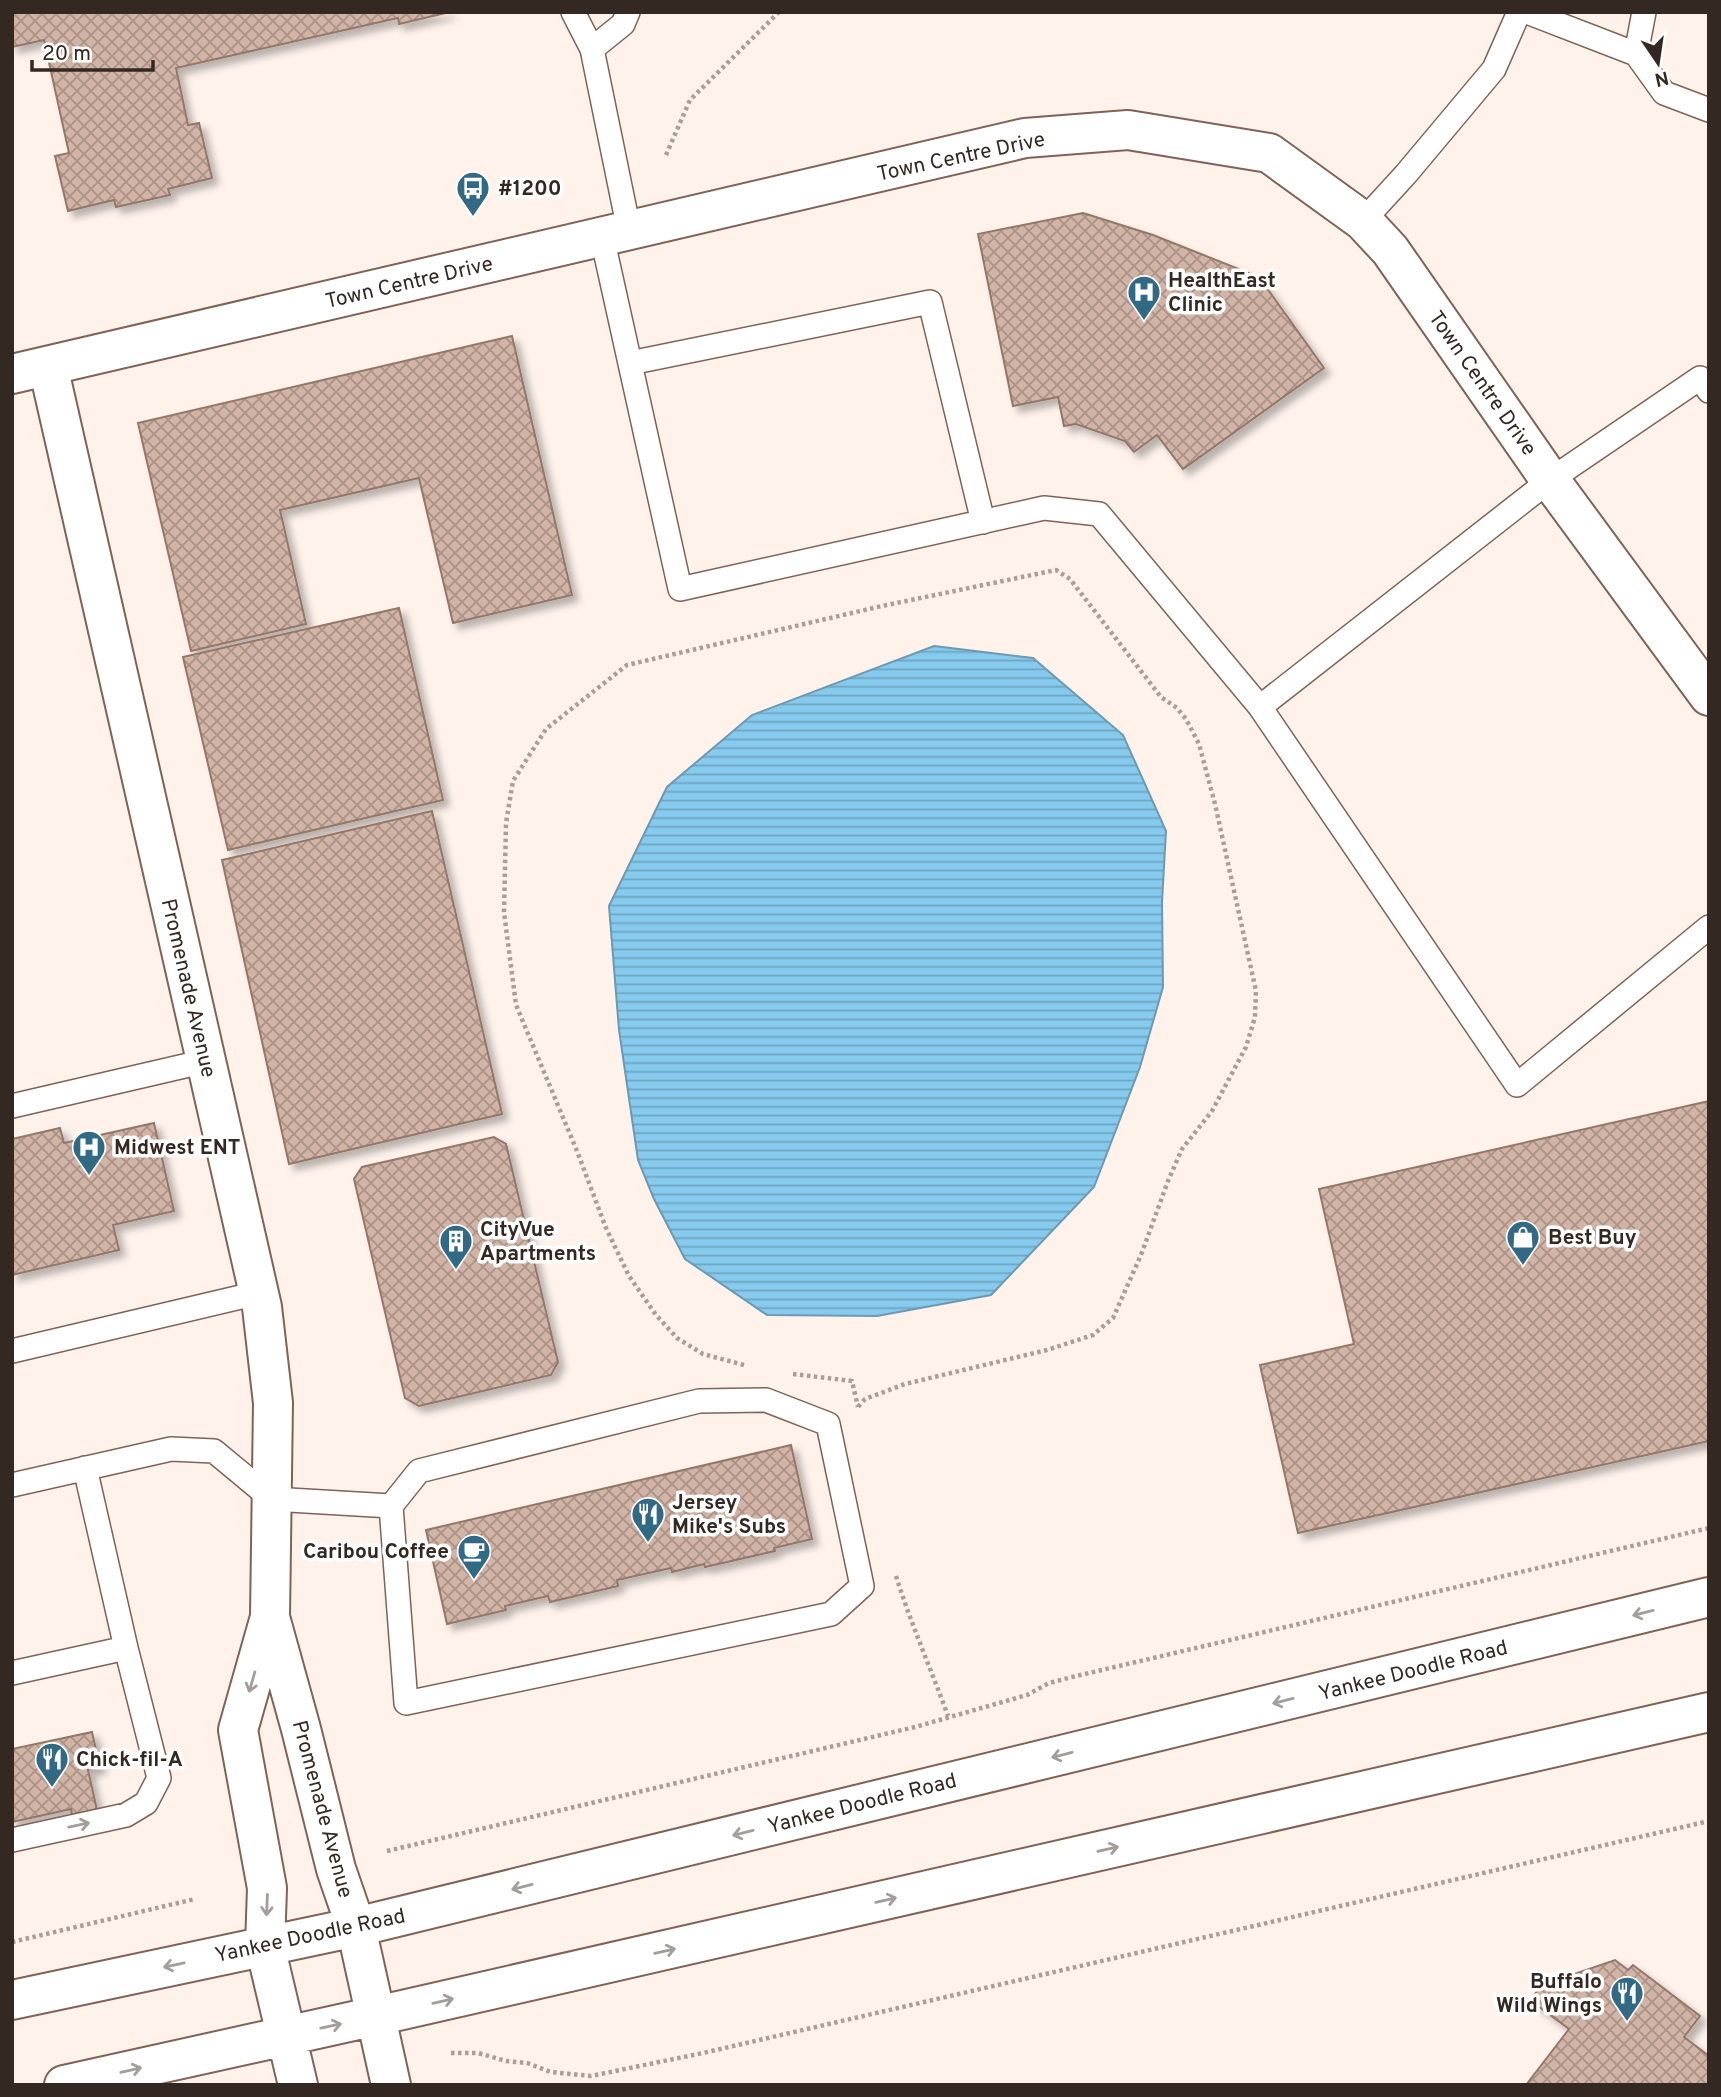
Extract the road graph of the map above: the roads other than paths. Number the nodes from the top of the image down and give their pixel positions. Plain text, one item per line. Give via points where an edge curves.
1 (573, 12) edge
2 (628, 12) edge
3 (1519, 12) edge
4 (1527, 12) edge
5 (1644, 12) edge
6 (592, 49) junction
7 (1636, 54) junction
8 (1709, 110) edge
9 (1363, 221) junction
10 (616, 234) junction
11 (630, 363) junction
12 (30, 370) edge
13 (1706, 381) edge
14 (1550, 480) junction
15 (983, 522) junction
16 (1709, 696) edge
17 (1260, 707) junction
18 (1709, 927) edge
19 (206, 1061) junction
20 (12, 1106) edge
21 (258, 1293) junction
22 (12, 1352) edge
23 (85, 1468) junction
24 (12, 1485) edge
25 (272, 1499) junction
26 (391, 1506) junction
27 (1709, 1597) edge
28 (270, 1617) junction
29 (127, 1648) junction
30 (12, 1673) edge
31 (1709, 1693) edge
32 (1709, 1713) edge
33 (1517, 1756) junction
34 (12, 1840) edge
35 (356, 1927) junction
36 (265, 1946) junction
37 (12, 2000) edge
38 (376, 2016) junction
39 (286, 2036) junction
40 (64, 2085) edge
41 (298, 2085) edge
42 (391, 2085) edge

1 - 6 lane
2 - 6 lane via 623,24
3 - 9 lane via 1494,69
4 - 7 lane
5 - 7 lane
6 - 10 lane
7 - 8 lane via 1664,93
9 - 10 street, Town Centre Drive via 1269,153 1128,130 1025,138
9 - 14 street, Town Centre Drive via 1390,250
10 - 11 lane
10 - 12 street, Town Centre Drive
11 - 15 lane via 930,302
11 - 15 lane via 680,589
12 - 19 street, Promenade Avenue
13 - 14 lane
14 - 16 street, Town Centre Drive
14 - 17 lane
15 - 17 lane via 1044,508 1099,514
17 - 18 lane via 1517,1085
19 - 20 lane
19 - 21 street, Promenade Avenue
21 - 22 lane
21 - 25 street, Promenade Avenue via 274,1403
23 - 24 lane
23 - 25 lane via 171,1449 214,1451
23 - 29 lane
25 - 26 lane
25 - 28 street, Promenade Avenue
26 - 26 lane via 406,1703 831,1614 862,1586 828,1424 766,1400 699,1401 419,1471
27 -> 35 street, Yankee Doodle Road
28 - 35 street, Promenade Avenue via 336,1869
28 -> 36 street, Promenade Avenue via 238,1730 267,1888
29 - 30 lane
34 -> 29 lane via 126,1815 146,1803 159,1778
31 - 33 street
32 - 33 street
38 -> 33 street
35 - 36 street, Yankee Doodle Road
35 - 38 street, Promenade Avenue
36 -> 37 street, Yankee Doodle Road
36 - 39 street, Promenade Avenue
39 -> 38 street
38 - 42 street, Promenade Avenue
40 -> 39 street
39 - 41 street, Promenade Avenue

